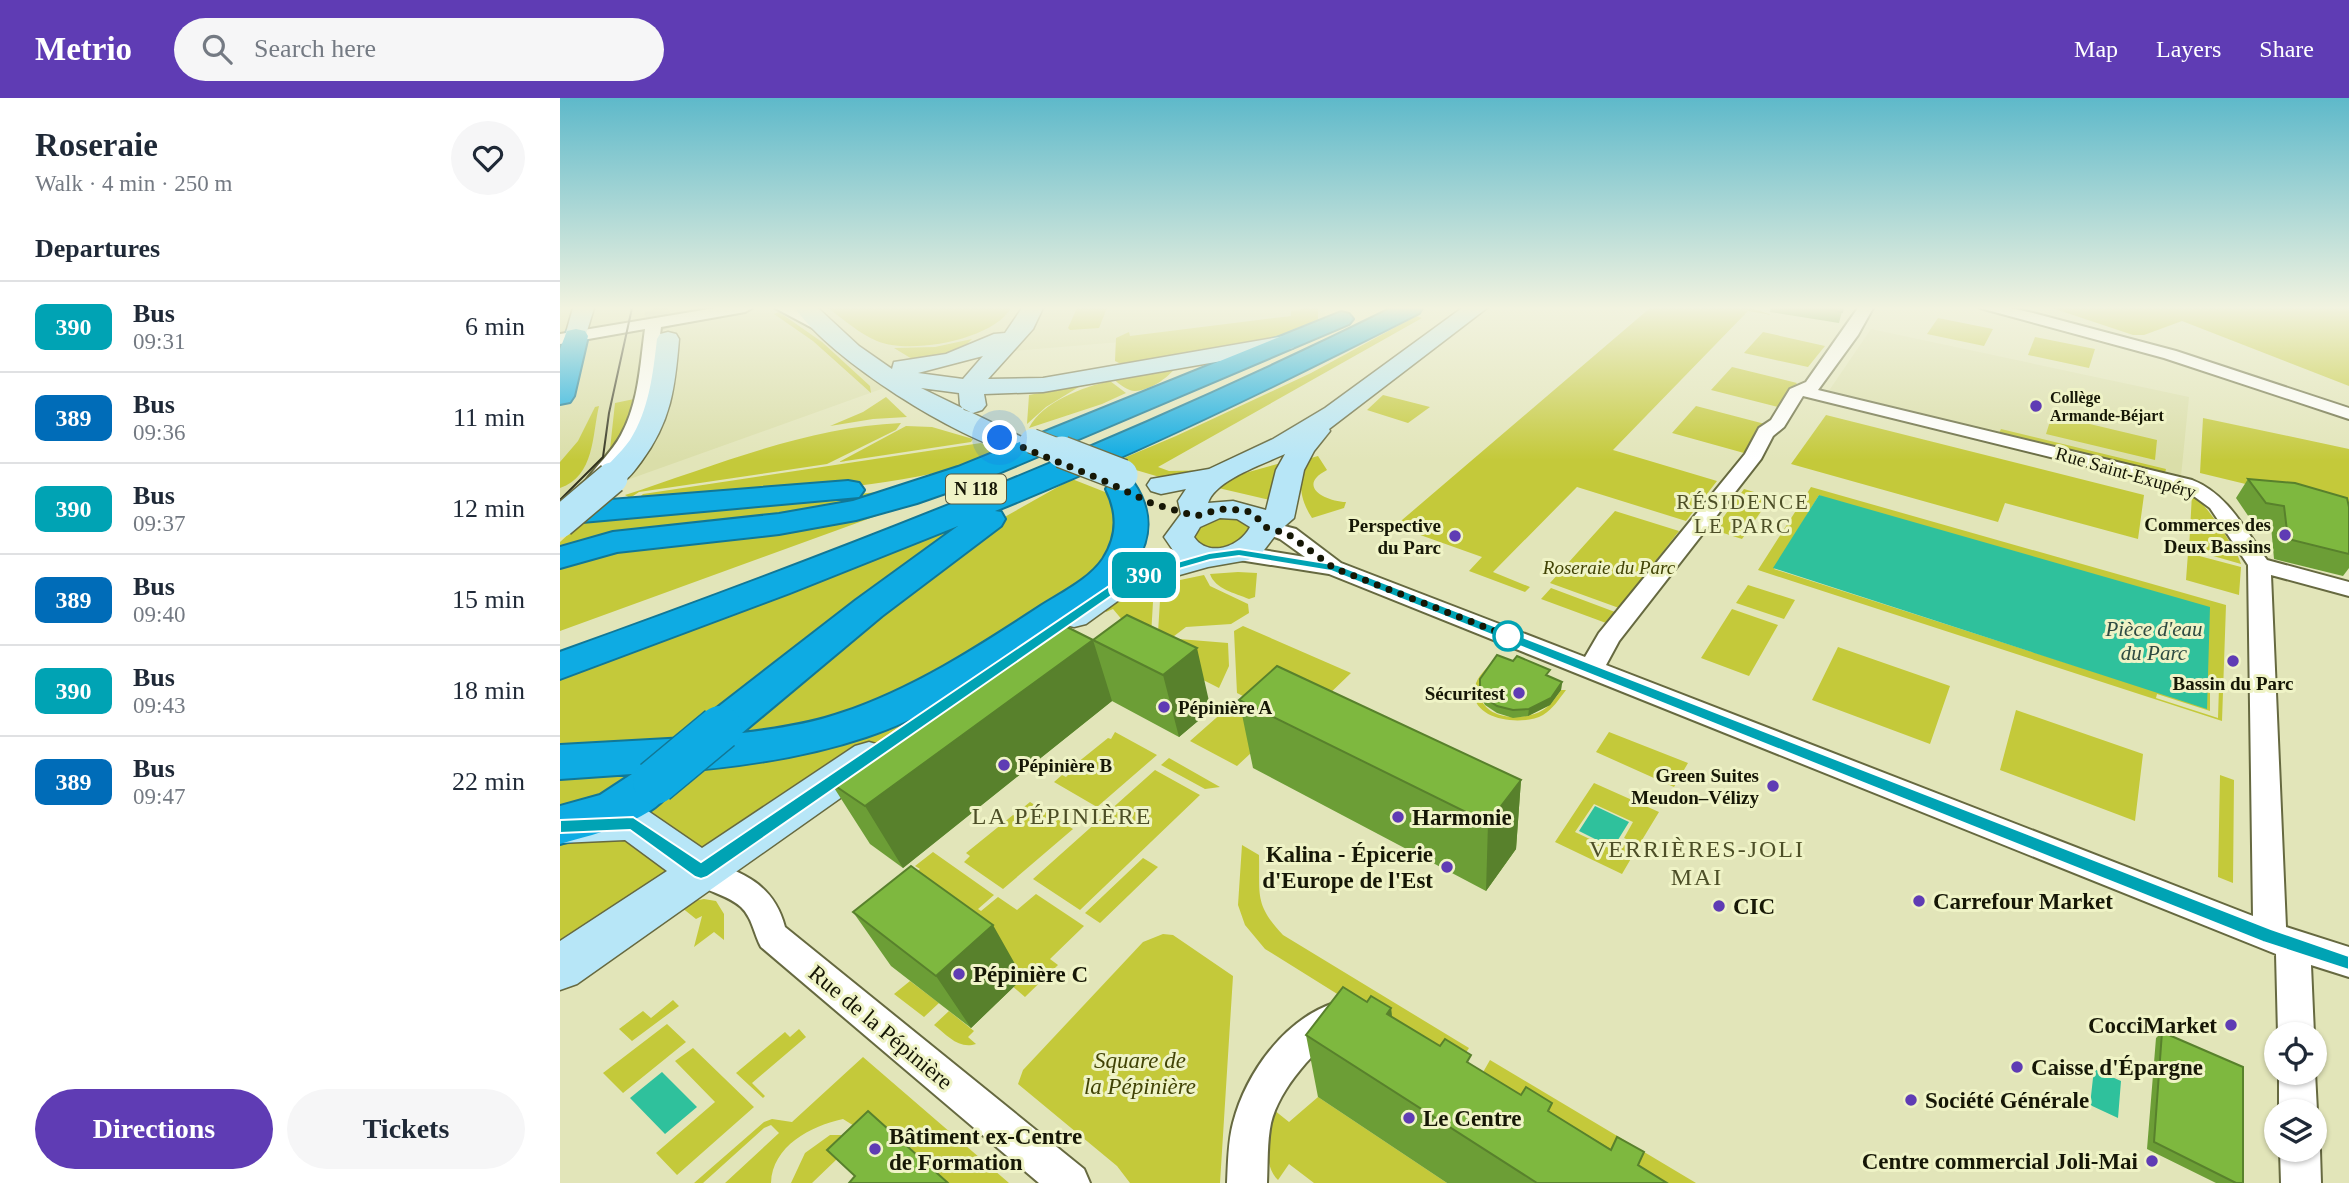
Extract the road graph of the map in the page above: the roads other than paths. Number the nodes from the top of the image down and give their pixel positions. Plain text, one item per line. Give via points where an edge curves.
1 (565, 359) edge
2 (660, 359) tunnel mouth
3 (864, 359) edge
4 (959, 359) edge
5 (993, 359) edge
6 (1003, 359) edge
7 (1193, 359) edge
8 (1247, 359) edge
9 (1283, 359) edge
10 (1314, 359) edge
11 (1403, 359) edge
12 (1832, 359) edge
13 (2186, 359) edge
14 (1121, 371) junction
15 (883, 373) junction
16 (562, 384) edge
17 (1043, 385) junction
18 (971, 387) junction
19 (1802, 391) junction
20 (2349, 414) edge
21 (1327, 421) junction
22 (1011, 427) junction
23 (1302, 448) junction
24 (988, 465) junction
25 (1123, 477) junction
26 (1214, 477) junction
27 (560, 514) edge
28 (1196, 516) junction
29 (560, 522) edge
30 (1265, 527) junction
31 (1224, 555) junction
32 (560, 558) edge
33 (2259, 565) junction
34 (1334, 568) junction
35 (2349, 589) edge
36 (560, 645) edge
37 (560, 666) edge
38 (1590, 669) junction
39 (560, 762) edge
40 (560, 825) edge
41 (701, 872) junction
42 (2281, 941) junction
43 (2349, 962) edge
44 (560, 968) edge
45 (2294, 1022) edge
46 (1367, 1029) edge
47 (2300, 1162) edge
48 (1248, 1164) edge
49 (1070, 1183) edge
50 (2301, 1183) edge

1 - 16 highway
2 - 29 main road, bridge via 659,407 638,448
3 - 15 main road
4 - 15 main road
5 - 18 main road
6 - 14 main road via 997,377 1005,381
7 - 14 main road
8 - 24 highway
9 - 36 highway, N 118 via 1140,422 861,534
10 - 25 highway, N 118
11 - 21 main road
12 - 19 street via 1812,386
13 - 20 street
14 - 17 main road
15 - 18 main road
15 - 22 main road via 964,423
17 - 18 main road
17 - 22 main road via 1018,396
18 - 22 main road via 975,410 986,421
19 - 33 street, Rue Saint-Exupéry via 2194,489 2217,503
19 - 38 street via 1608,639
21 - 23 main road
21 - 26 main road
22 - 25 main road
23 - 26 main road via 1261,467
23 - 30 main road via 1290,470 1279,518
24 - 27 highway via 866,489
24 - 32 highway via 927,490 856,510 779,524 634,538
25 - 26 main road
25 - 28 main road via 1153,504
25 - 28 main road via 1175,492
25 - 37 highway, N 118 via 816,571
25 - 39 highway via 1132,524 1122,556 1108,576 964,674 903,707 798,740
25 - 40 highway, bridge via 965,535 656,782 614,809
26 - 28 main road via 1193,501
28 - 30 main road via 1220,509 1244,510
28 - 31 main road via 1181,529 1181,544 1187,550
30 - 31 main road via 1259,541
30 - 34 street via 1288,534
31 - 34 street
31 - 41 main road via 1126,580
33 - 35 street
33 - 42 street
34 - 38 street
38 - 42 street
40 - 41 main road via 633,823
41 - 44 main road
41 - 49 street, Rue de la Pépinière via 752,897 762,907 773,937
42 - 43 street
42 - 45 street
46 - 48 street via 1349,1019 1328,1021 1310,1032 1259,1102
47 - 50 street

